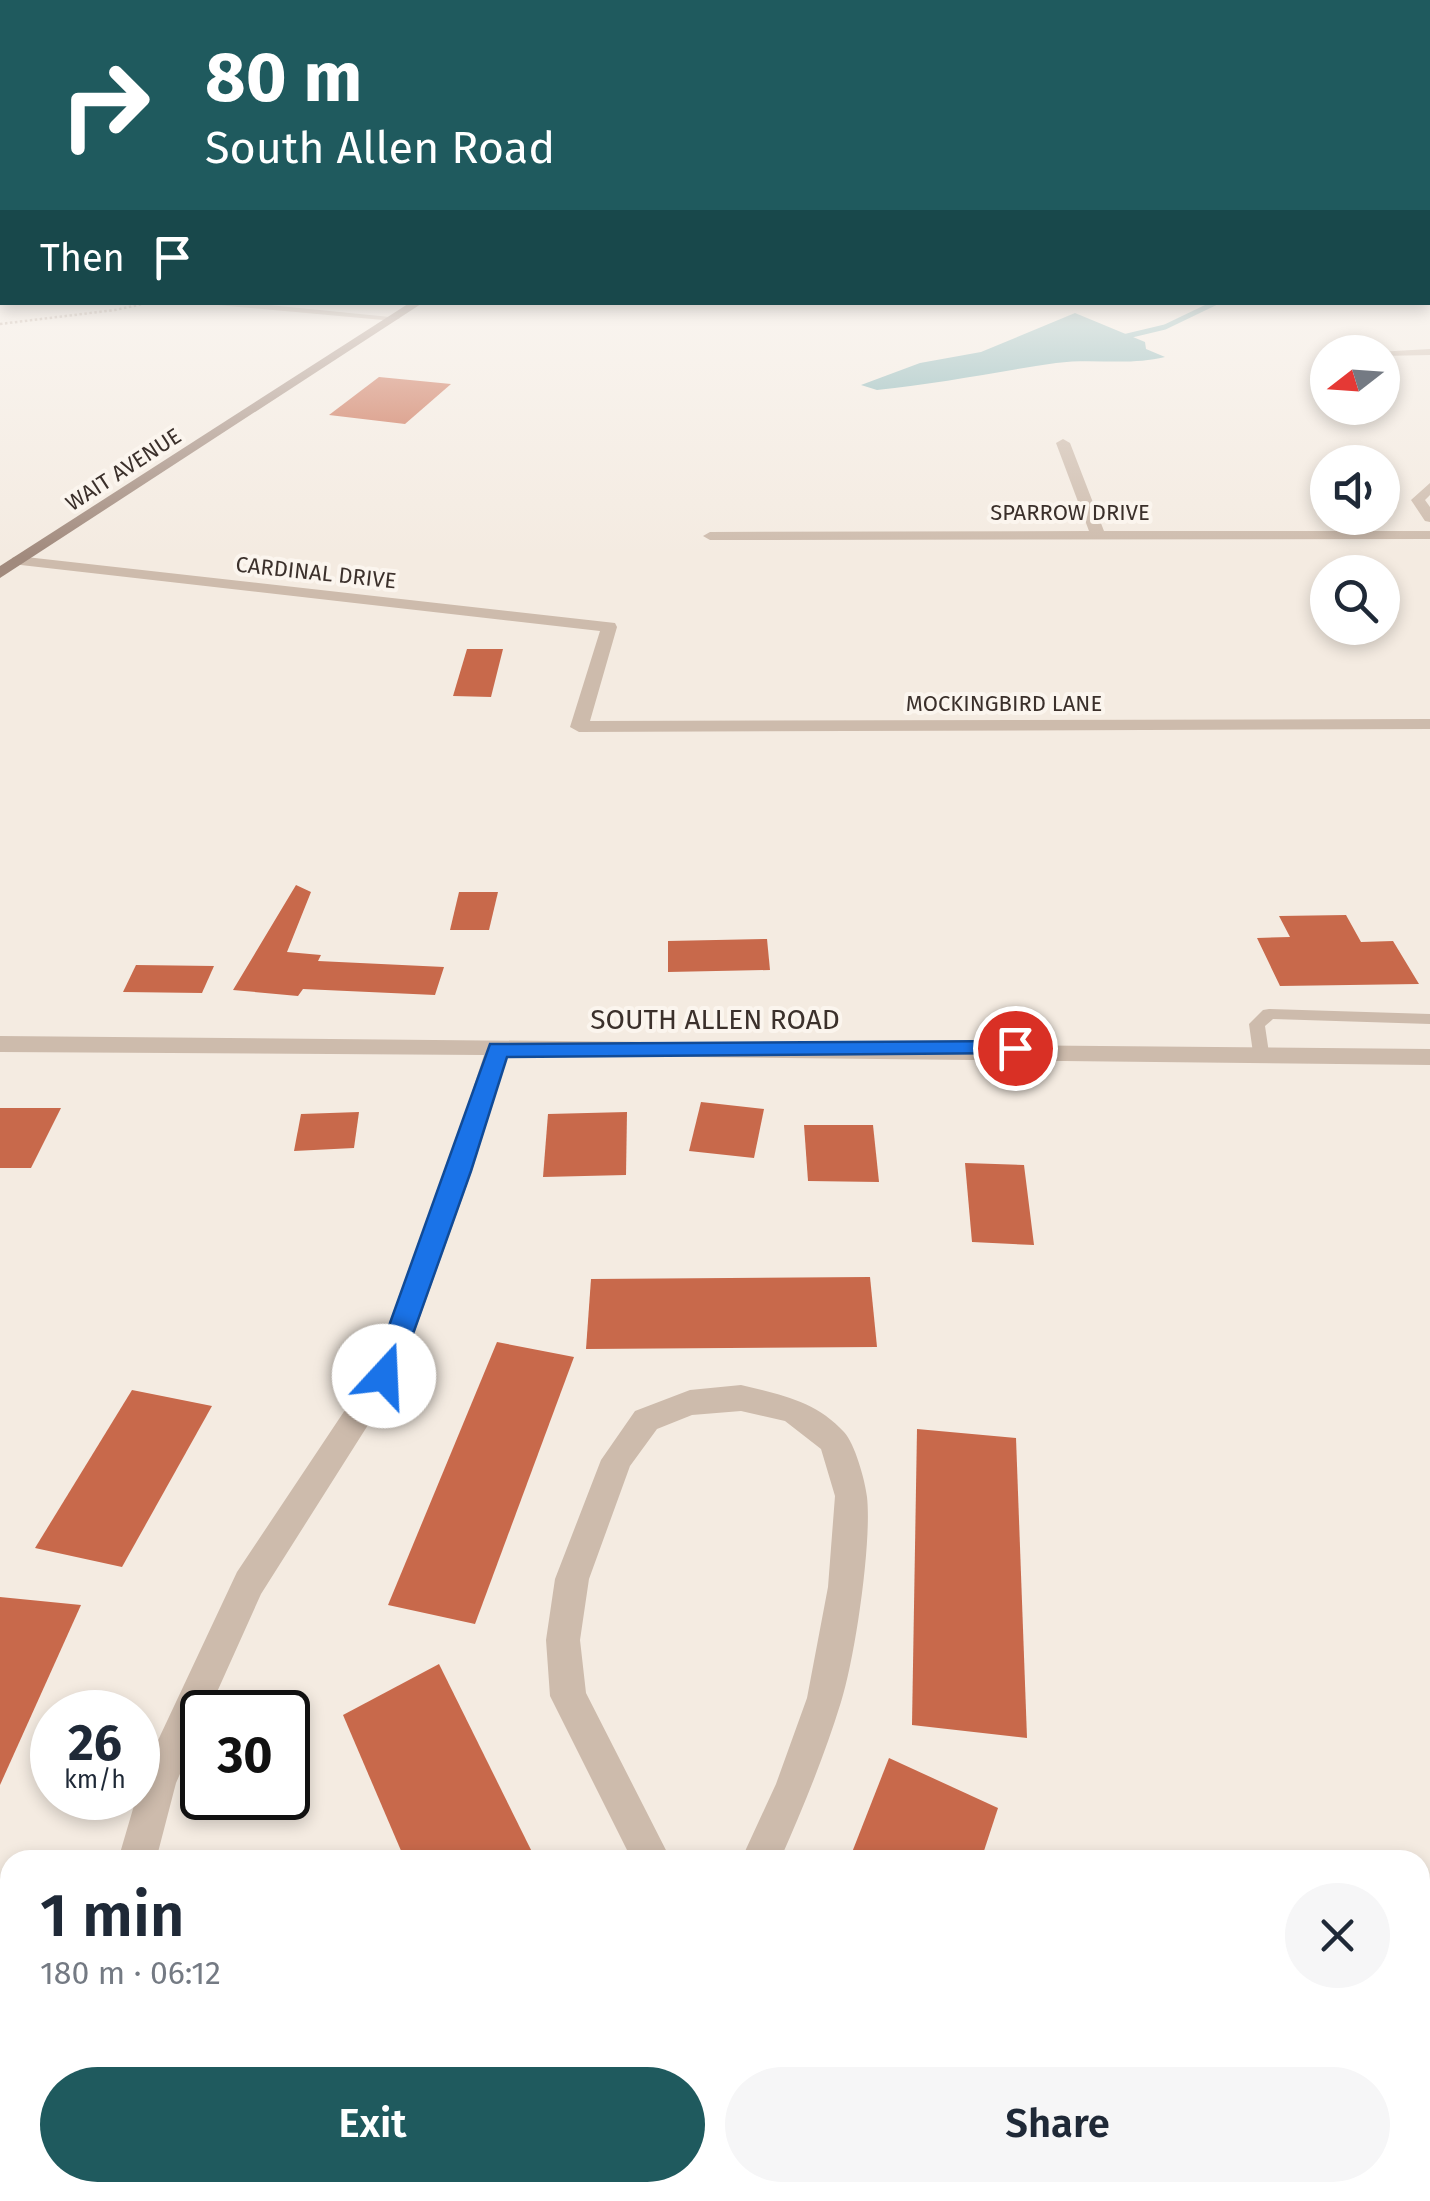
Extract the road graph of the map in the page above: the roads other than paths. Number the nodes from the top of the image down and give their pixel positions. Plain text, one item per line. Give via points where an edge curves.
1 (342, 352) edge
2 (1430, 352) edge
3 (1400, 353) edge
4 (1063, 443) dead end
5 (1430, 487) edge
6 (1430, 518) edge
7 (1098, 534) junction
8 (1430, 535) edge
9 (710, 536) dead end
10 (17, 561) junction
11 (0, 573) edge
12 (1430, 724) edge
13 (579, 727) joint
14 (1430, 1019) edge
15 (0, 1044) edge
16 (498, 1050) junction
17 (1262, 1053) junction
18 (1430, 1057) edge
19 (140, 1850) edge
20 (647, 1850) edge
21 (765, 1850) edge

1 - 10 main road, WAIT AVENUE
2 - 3 street
4 - 7 street
5 - 6 street via 1418,500
7 - 8 street, SPARROW DRIVE
7 - 9 street, SPARROW DRIVE
10 - 11 main road, WAIT AVENUE
10 - 13 street, CARDINAL DRIVE via 609,627
12 - 13 street, MOCKINGBIRD LANE
14 - 17 lane via 1270,1014 1257,1024
15 - 16 street, SOUTH ALLEN ROAD
16 - 17 street, SOUTH ALLEN ROAD
16 - 19 street via 384,1376 249,1583 158,1781
17 - 18 street, SOUTH ALLEN ROAD
20 - 21 street via 568,1696 563,1640 572,1579 616,1460 646,1420 690,1404 741,1398 794,1410 834,1442 851,1496 845,1587 825,1698

